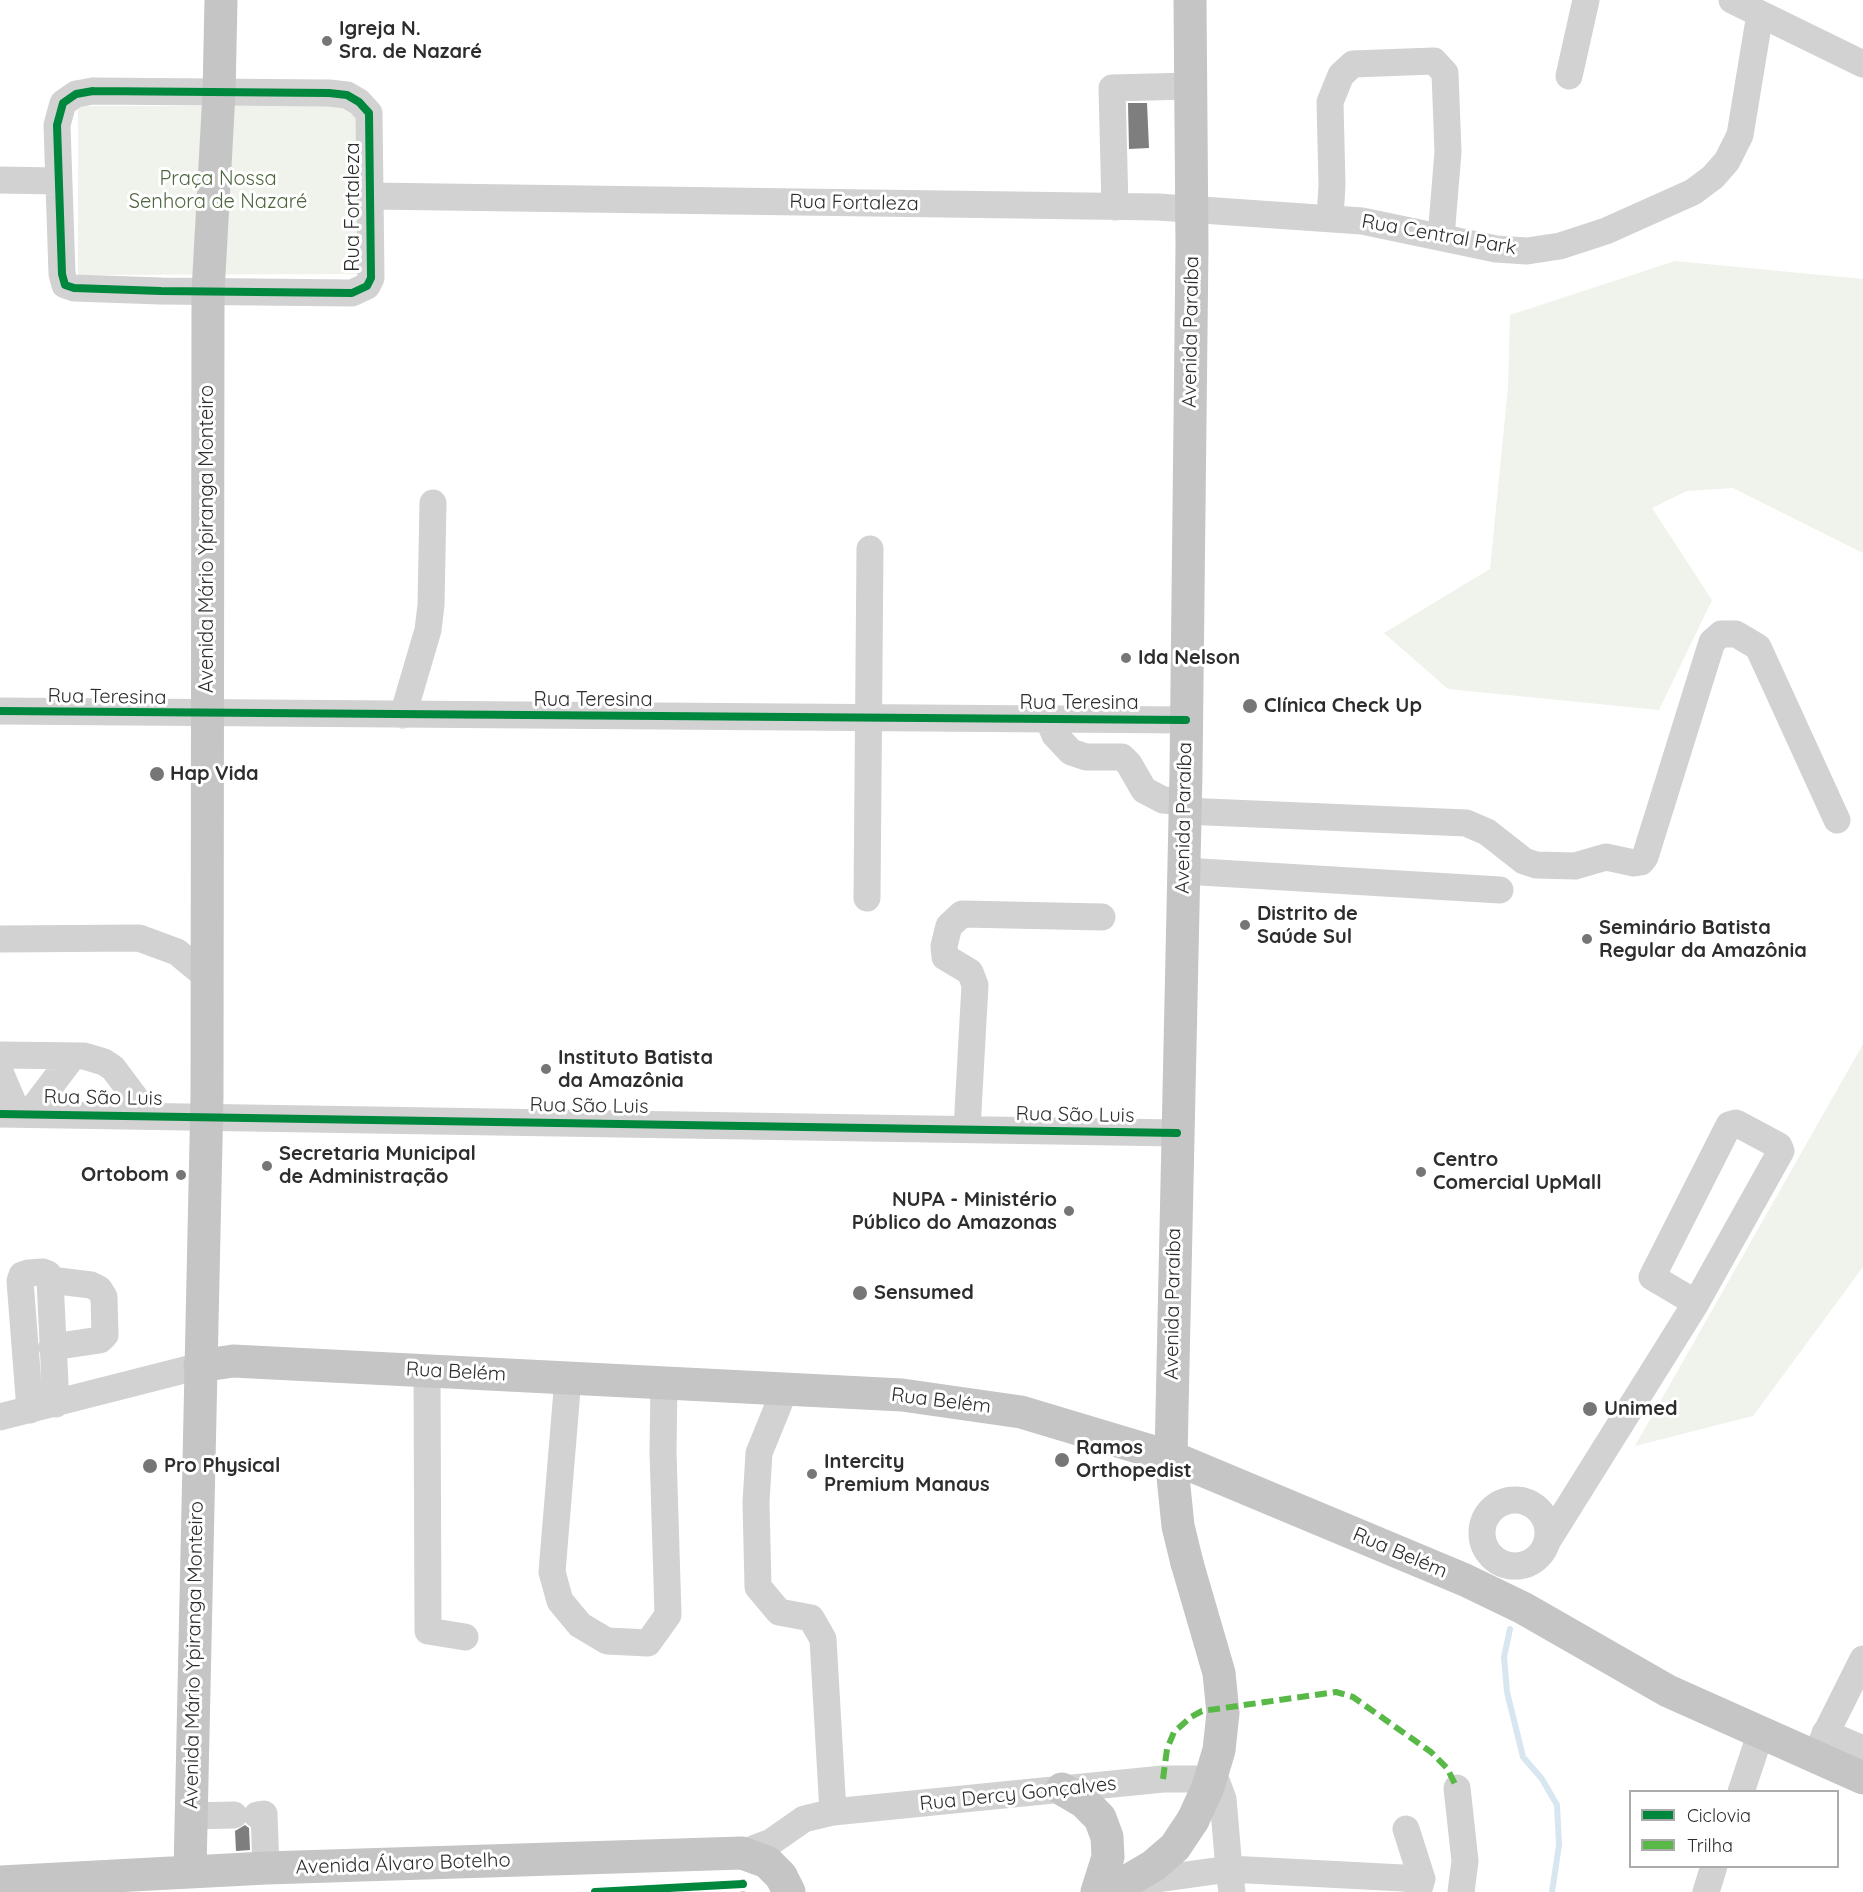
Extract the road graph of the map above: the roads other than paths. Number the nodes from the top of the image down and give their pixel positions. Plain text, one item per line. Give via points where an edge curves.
1 (221, 0) edge
2 (1190, 0) edge
3 (1586, 0) edge
4 (1732, 0) edge
5 (1760, 14) junction
6 (1863, 64) edge
7 (1569, 76) dead end
8 (1190, 86) junction
9 (219, 93) junction
10 (0, 180) edge
11 (58, 181) junction
12 (371, 196) junction
13 (1115, 207) junction
14 (1192, 209) junction
15 (1330, 218) junction
16 (1441, 237) junction
17 (208, 292) junction
18 (433, 503) dead end
19 (870, 549) dead end
20 (0, 711) edge
21 (207, 714) junction
22 (403, 715) junction
23 (869, 718) junction
24 (1048, 719) junction
25 (1186, 720) junction
26 (1185, 807) junction
27 (1837, 820) dead end
28 (1184, 871) junction
29 (1500, 890) dead end
30 (867, 898) dead end
31 (1102, 916) dead end
32 (0, 939) edge
33 (206, 976) junction
34 (0, 1055) edge
35 (73, 1056) junction
36 (0, 1072) edge
37 (16, 1114) edge
38 (149, 1116) junction
39 (206, 1117) junction
40 (967, 1129) junction
41 (1177, 1133) junction
42 (50, 1280) junction
43 (1696, 1303) junction
44 (52, 1347) junction
45 (200, 1366) junction
46 (427, 1370) junction
47 (568, 1378) junction
48 (664, 1383) junction
49 (785, 1389) junction
50 (56, 1404) junction
51 (30, 1410) junction
52 (0, 1417) edge
53 (1171, 1457) junction
54 (1548, 1540) junction
55 (1490, 1575) junction
56 (465, 1637) dead end
57 (1863, 1659) edge
58 (1761, 1732) junction
59 (1820, 1744) junction
60 (1863, 1749) edge
61 (1863, 1778) edge
62 (1456, 1788) dead end
63 (1062, 1789) junction
64 (1741, 1790) edge
65 (833, 1812) junction
66 (190, 1816) junction
67 (1407, 1829) dead end
68 (266, 1868) junction
69 (742, 1868) junction
70 (1713, 1868) edge
71 (190, 1871) junction
72 (1231, 1880) edge
73 (0, 1882) edge
74 (1420, 1885) edge
75 (1106, 1889) edge
76 (789, 1892) edge
77 (1461, 1892) edge
78 (1706, 1892) edge

1 - 9 main road, Avenida Mário Ypiranga Monteiro
2 - 8 main road, Avenida Paraíba
3 - 7 street
4 - 5 street
5 - 6 street
5 - 16 street, Rua Central Park via 1740,135 1727,161 1693,192 1606,231 1560,246 1527,251 1496,249
8 - 13 street via 1112,87
8 - 14 main road, Avenida Paraíba
9 - 11 street, Rua Fortaleza via 76,94 59,110
9 - 12 street, Rua Fortaleza via 328,93 346,95 359,102 369,113
9 - 17 main road, Avenida Mário Ypiranga Monteiro
10 - 11 street
11 - 17 street, Rua Fortaleza via 62,274 66,285
12 - 13 street, Rua Fortaleza
12 - 17 street, Rua Fortaleza via 371,278 362,290
13 - 14 street, Rua Fortaleza
14 - 15 street, Rua Central Park
14 - 25 main road, Avenida Paraíba
15 - 16 street, Rua Central Park via 1390,225
15 - 16 street via 1330,102 1341,75 1353,64 1434,61 1445,73 1448,152
17 - 21 main road, Avenida Mário Ypiranga Monteiro
18 - 22 street via 429,622
19 - 23 street
20 - 21 street, Rua Teresina
21 - 22 street, Rua Teresina
21 - 33 main road, Avenida Mário Ypiranga Monteiro
22 - 23 street, Rua Teresina
23 - 24 street, Rua Teresina
23 - 30 street
24 - 25 street, Rua Teresina
24 - 26 street via 1055,735 1071,752 1086,757 1122,758 1144,790
25 - 26 main road, Avenida Paraíba
26 - 27 street via 1466,823 1487,832 1524,861 1536,865 1575,866 1606,857 1641,862 1712,642 1721,634 1736,634 1758,647
26 - 28 main road, Avenida Paraíba
28 - 29 street
28 - 41 main road, Avenida Paraíba
31 - 40 street via 962,914 949,926 945,957 970,972 975,985
32 - 33 street via 139,938 177,952
33 - 39 main road, Avenida Mário Ypiranga Monteiro
34 - 35 street
35 - 37 street
35 - 38 street via 94,1058 113,1068
36 - 37 street
37 - 38 street, Rua São Luis
38 - 39 street, Rua São Luis
39 - 40 street, Rua São Luis
39 - 45 main road, Avenida Mário Ypiranga Monteiro
40 - 41 street, Rua São Luis
41 - 53 main road, Avenida Paraíba
42 - 44 street
42 - 44 street via 91,1285 104,1297 105,1335 100,1340
42 - 51 street via 43,1272 22,1275 20,1281
43 - 43 street via 1781,1151 1779,1146 1736,1123 1730,1125 1652,1277
43 - 54 street
44 - 50 street
45 - 46 main road, Rua Belém via 233,1360
45 - 50 street, Rua Belém
45 - 66 main road, Avenida Mário Ypiranga Monteiro
46 - 47 main road, Rua Belém
46 - 56 street via 428,1631
47 - 48 main road, Rua Belém
47 - 48 street via 552,1572 560,1601 580,1625 607,1641 648,1643 668,1616
48 - 49 main road, Rua Belém
49 - 53 main road, Rua Belém via 902,1395 976,1404 1032,1415
49 - 65 street via 759,1453 758,1587 779,1612 811,1618 823,1639
50 - 51 street, Rua Belém
51 - 52 street, Rua Belém
53 - 55 main road, Rua Belém
53 - 75 main road, Avenida Paraíba, bridge via 1187,1563 1219,1672 1223,1713 1219,1750 1208,1787 1175,1847 1153,1866
54 - 55 street via 1544,1550 1529,1564
54 - 55 street via 1545,1519 1532,1504 1511,1500 1501,1503 1486,1517 1482,1537 1490,1556
55 - 58 main road, Rua Belém via 1532,1613 1668,1691
57 - 59 street
58 - 59 main road, Rua Belém
58 - 64 street
59 - 60 street
59 - 61 main road, Rua Belém
62 - 77 street via 1465,1861
63 - 65 street, Rua Dercy Gonçalves
63 - 72 street, Rua Dercy Gonçalves via 1163,1779 1217,1783 1223,1799
63 - 75 main road via 1084,1802 1100,1818 1107,1837
65 - 69 street, Rua Dercy Gonçalves via 804,1819
66 - 68 street via 264,1814
66 - 71 main road, Avenida Mário Ypiranga Monteiro
67 - 74 street
68 - 69 main road, Avenida Álvaro Botelho
68 - 71 main road, Avenida Álvaro Botelho
69 - 76 main road, Avenida Álvaro Botelho via 767,1862 782,1876
70 - 78 street
71 - 73 main road, Avenida Álvaro Botelho
72 - 74 street
72 - 75 street

